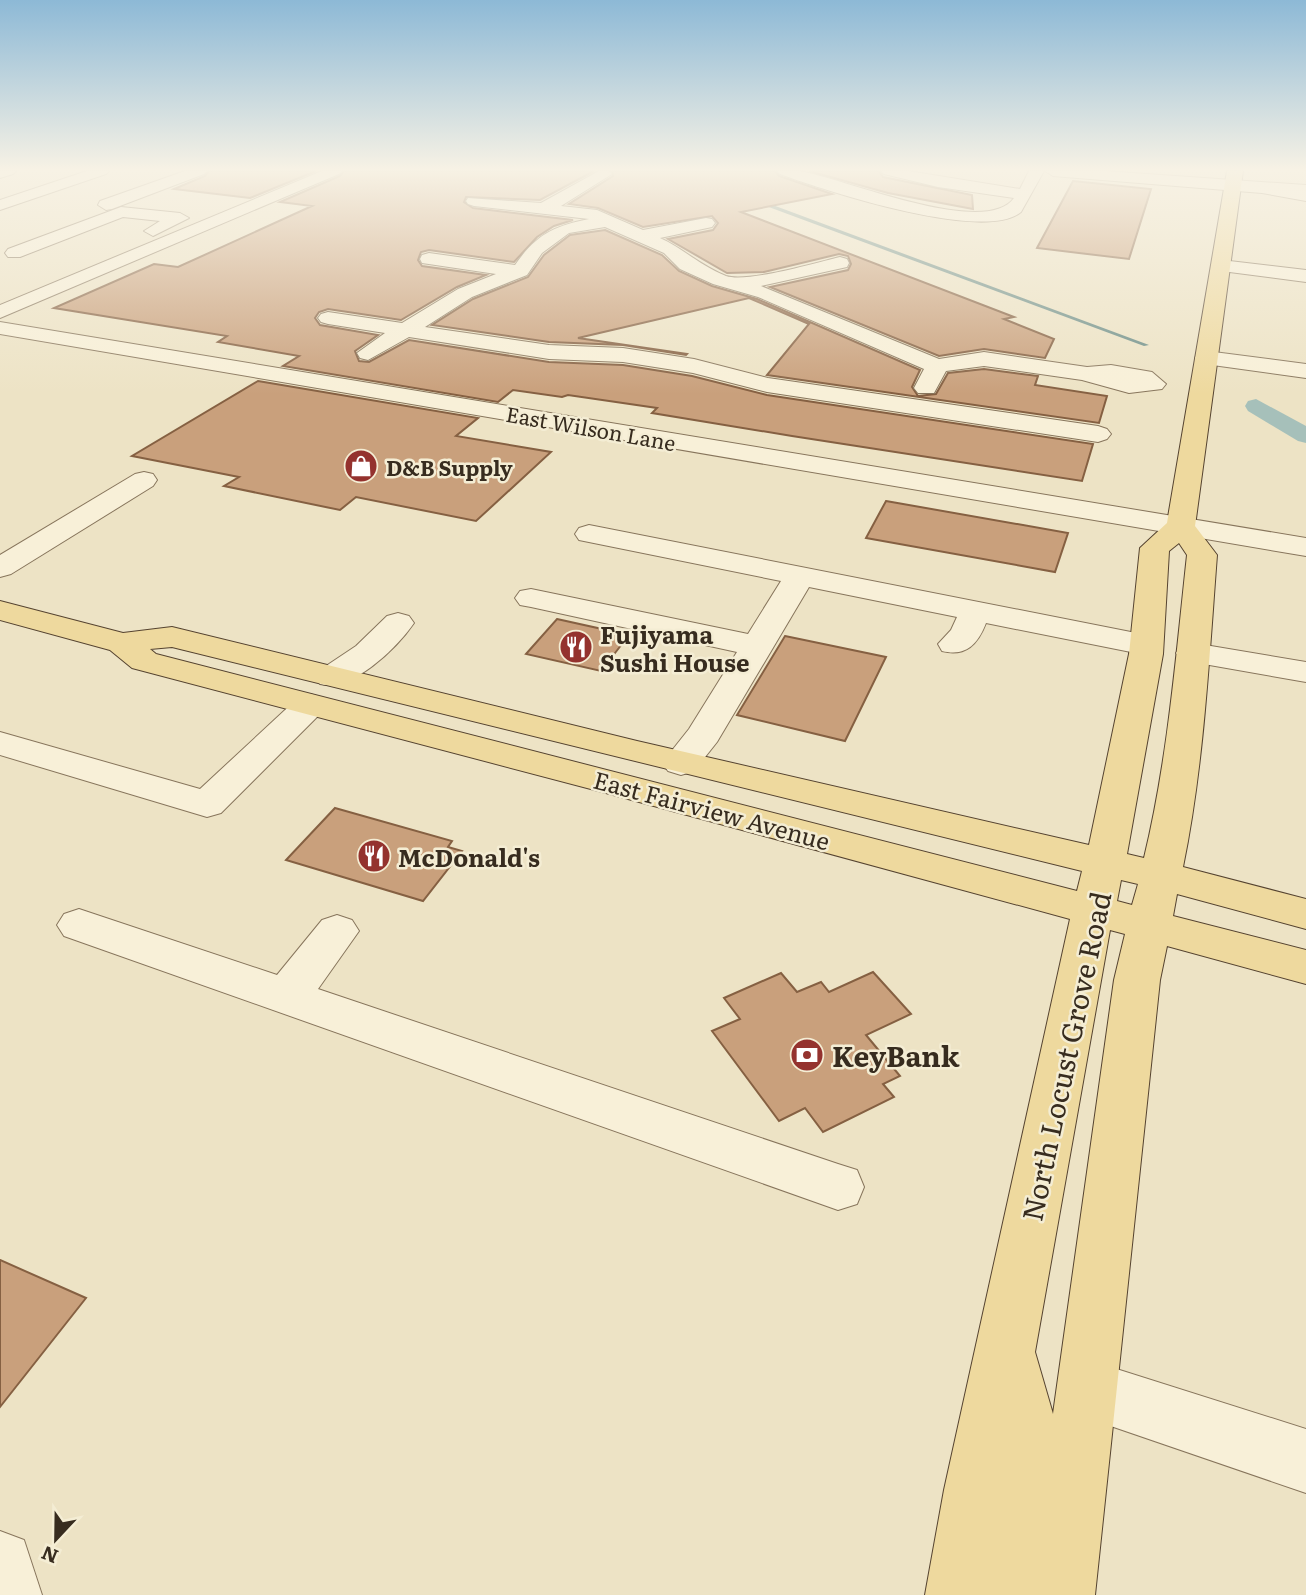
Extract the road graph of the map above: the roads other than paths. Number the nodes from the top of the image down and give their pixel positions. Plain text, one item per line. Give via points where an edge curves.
1 (116, 245) edge
2 (157, 245) edge
3 (540, 245) edge
4 (662, 245) edge
5 (1224, 245) edge
6 (5, 251) edge
7 (52, 258) dead end
8 (429, 259) dead end
9 (840, 262) dead end
10 (108, 266) junction
11 (1221, 266) junction
12 (520, 271) junction
13 (1306, 276) edge
14 (738, 285) junction
15 (6, 306) edge
16 (328, 318) dead end
17 (0, 328) edge
18 (405, 330) junction
19 (1206, 358) junction
20 (345, 364) junction
21 (937, 366) junction
22 (1306, 371) edge
23 (1201, 390) junction
24 (917, 406) junction
25 (1098, 434) dead end
26 (673, 440) junction
27 (656, 460) dead end
28 (144, 480) dead end
29 (1181, 526) junction
30 (589, 534) dead end
31 (1306, 547) edge
32 (0, 568) edge
33 (800, 576) junction
34 (531, 598) dead end
35 (0, 610) edge
36 (975, 611) junction
37 (398, 623) dead end
38 (954, 644) dead end
39 (1146, 645) junction
40 (757, 646) junction
41 (1193, 653) junction
42 (1306, 672) edge
43 (321, 691) junction
44 (0, 743) edge
45 (681, 763) junction
46 (1106, 863) junction
47 (1162, 876) junction
48 (1091, 909) junction
49 (1306, 914) edge
50 (1150, 924) junction
51 (79, 925) dead end
52 (337, 931) dead end
53 (1306, 967) edge
54 (286, 997) junction
55 (838, 1187) dead end
56 (1006, 1349) junction
57 (1088, 1390) junction
58 (1306, 1461) edge
59 (0, 1564) edge
60 (8, 1595) edge
61 (959, 1595) edge
62 (1009, 1595) edge
63 (1061, 1595) edge

1 - 10 street via 78,262
2 - 10 street
3 - 12 street
4 - 14 street via 687,265
5 - 11 main road
6 - 7 street
8 - 12 street
9 - 14 street
10 - 15 street
11 - 13 street
11 - 19 main road
12 - 18 street via 465,293
14 - 21 street
16 - 18 street
17 - 20 street, East Wilson Lane
18 - 20 street
18 - 24 street via 549,352 635,357 767,385
19 - 22 street
19 - 23 main road
20 - 26 street, East Wilson Lane
21 - 23 street via 984,359 1087,374 1107,382
21 - 24 street
23 - 29 main road
24 - 25 street
26 - 27 street
26 - 29 street, East Wilson Lane
28 - 32 street
29 - 31 street, East Wilson Lane
29 - 39 main road, North Locust Grove Road via 1155,548
29 - 41 main road via 1202,555
30 - 33 street
33 - 36 street
33 - 40 street
34 - 40 street
35 - 43 main road, East Fairview Avenue via 130,650 172,637
36 - 38 street via 965,635
36 - 39 street
37 - 43 street
39 - 46 main road, North Locust Grove Road
40 - 45 street
41 - 42 street
41 - 47 main road
43 - 44 street via 207,804
43 - 45 main road, East Fairview Avenue
43 - 48 main road, East Fairview Avenue
45 - 46 main road, East Fairview Avenue
46 - 47 main road, East Fairview Avenue
46 - 48 main road, North Locust Grove Road
47 - 49 main road, East Fairview Avenue
47 - 50 main road
48 - 50 main road, East Fairview Avenue
48 - 56 main road, North Locust Grove Road
50 - 53 main road, East Fairview Avenue
50 - 57 main road via 1137,980
51 - 54 street
52 - 54 street
54 - 55 street
56 - 61 main road, North Locust Grove Road
56 - 62 main road via 1031,1450
57 - 58 street
57 - 63 main road
59 - 60 street

